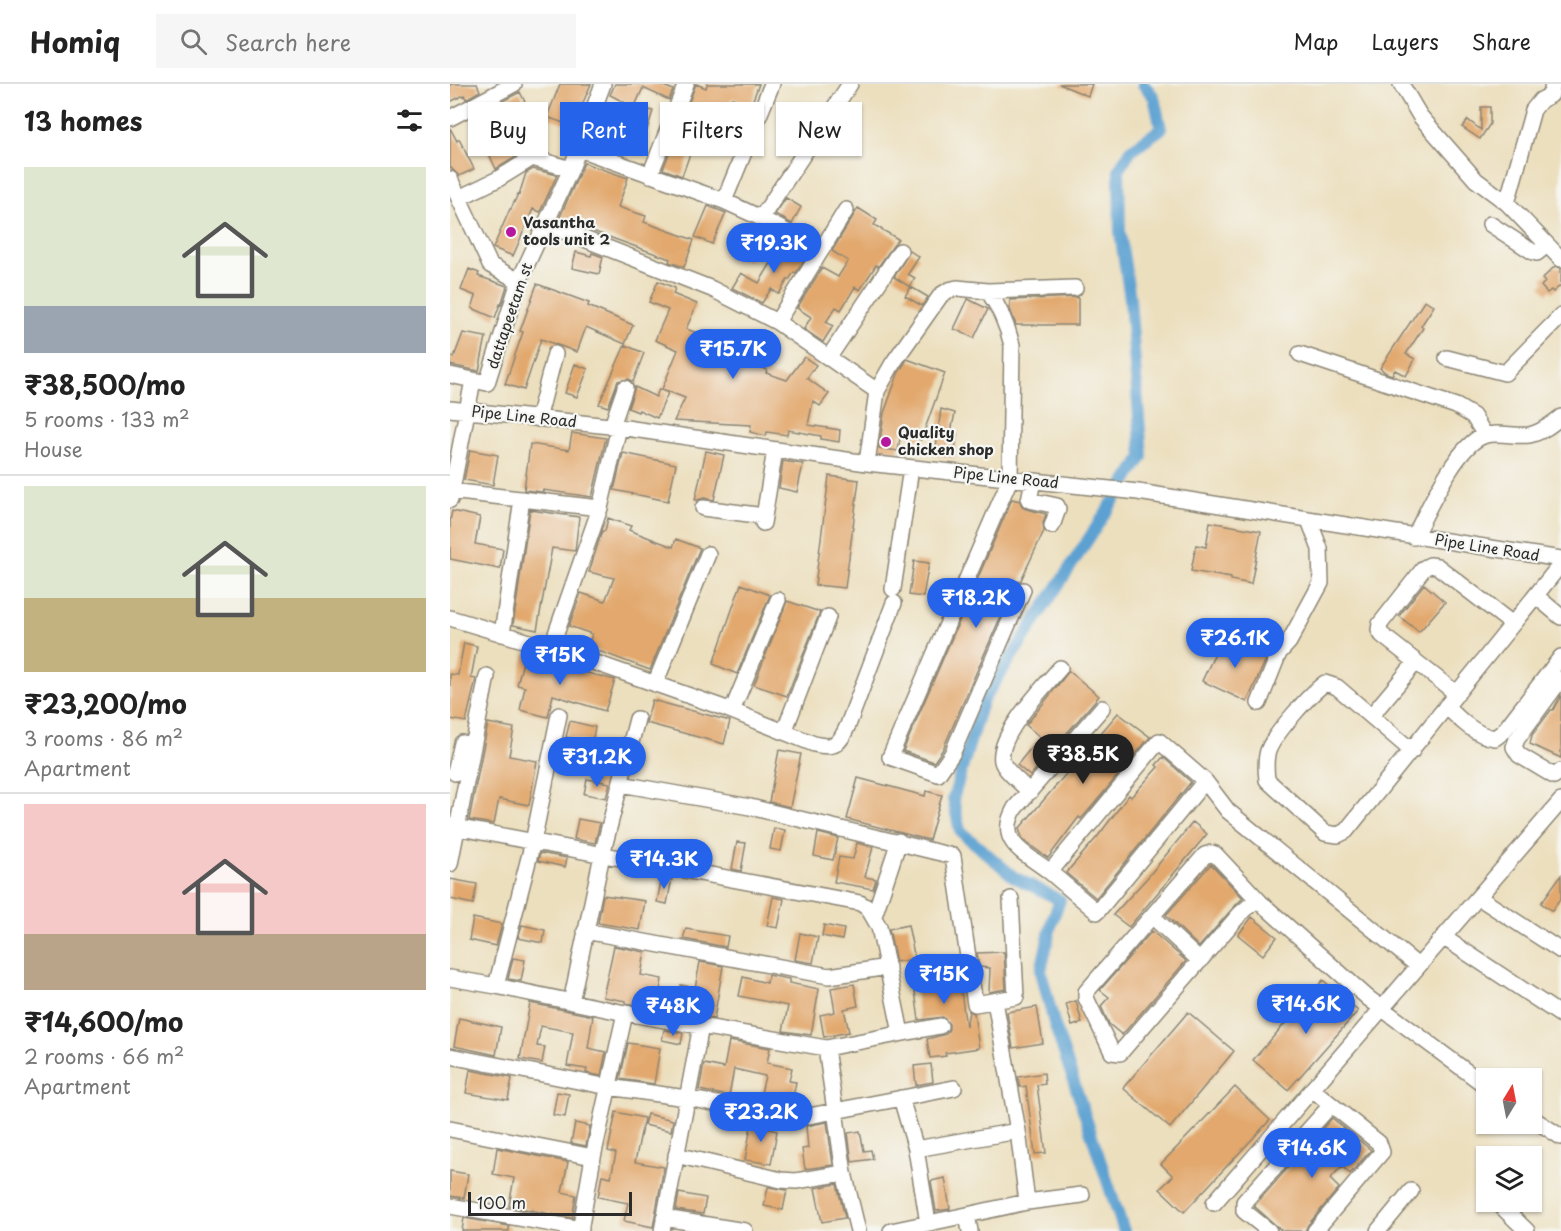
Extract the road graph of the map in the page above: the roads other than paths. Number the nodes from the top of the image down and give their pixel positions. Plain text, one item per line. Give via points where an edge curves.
1 (514, 84) edge
2 (603, 84) edge
3 (686, 84) edge
4 (772, 84) edge
5 (850, 84) edge
6 (1401, 84) edge
7 (486, 90) edge
8 (1555, 92) edge
9 (596, 102) edge
10 (450, 118) edge
11 (576, 156) edge
12 (598, 156) edge
13 (571, 169) junction
14 (651, 175) junction
15 (450, 179) edge
16 (459, 198) junction
17 (724, 201) junction
18 (1507, 203) junction
19 (846, 210) dead end
20 (1519, 216) junction
21 (761, 218) junction
22 (546, 224) junction
23 (787, 232) dead end
24 (1547, 245) junction
25 (900, 251) dead end
26 (1561, 259) edge
27 (519, 280) junction
28 (1075, 288) dead end
29 (988, 291) junction
30 (1561, 316) edge
31 (777, 322) junction
32 (555, 354) dead end
33 (1300, 354) dead end
34 (828, 357) junction
35 (1447, 358) dead end
36 (450, 375) edge
37 (480, 382) junction
38 (625, 388) dead end
39 (877, 391) junction
40 (450, 409) edge
41 (467, 412) junction
42 (1561, 417) edge
43 (538, 419) junction
44 (616, 426) junction
45 (1485, 435) junction
46 (775, 450) junction
47 (867, 463) junction
48 (911, 468) junction
49 (1010, 479) junction
50 (1040, 481) junction
51 (451, 494) edge
52 (522, 499) junction
53 (600, 508) junction
54 (703, 508) dead end
55 (1310, 520) junction
56 (1052, 526) dead end
57 (1414, 537) junction
58 (708, 554) dead end
59 (1561, 561) edge
60 (1023, 590) dead end
61 (1536, 596) junction
62 (778, 600) dead end
63 (828, 617) dead end
64 (1561, 617) edge
65 (450, 618) edge
66 (1512, 623) junction
67 (502, 634) junction
68 (551, 648) junction
69 (1561, 657) edge
70 (1416, 662) junction
71 (1060, 668) dead end
72 (487, 676) dead end
73 (1561, 679) edge
74 (655, 684) junction
75 (1457, 694) junction
76 (1259, 703) dead end
77 (1446, 706) junction
78 (1102, 708) dead end
79 (732, 711) junction
80 (559, 715) dead end
81 (1371, 716) junction
82 (637, 719) dead end
83 (784, 732) junction
84 (461, 743) edge
85 (1412, 751) junction
86 (1561, 771) edge
87 (454, 772) dead end
88 (1205, 781) junction
89 (621, 784) junction
90 (1030, 792) junction
91 (1561, 801) edge
92 (454, 826) edge
93 (899, 841) junction
94 (533, 842) junction
95 (602, 855) junction
96 (450, 864) edge
97 (1050, 872) junction
98 (1478, 897) junction
99 (1011, 899) dead end
100 (1260, 902) junction
101 (874, 916) junction
102 (1152, 916) junction
103 (585, 931) junction
104 (1443, 937) junction
105 (1561, 951) edge
106 (1200, 961) junction
107 (1418, 966) junction
108 (888, 967) junction
109 (450, 978) edge
110 (496, 986) junction
111 (995, 1001) junction
112 (571, 1002) junction
113 (1382, 1008) junction
114 (625, 1013) junction
115 (1561, 1015) edge
116 (701, 1026) junction
117 (940, 1026) dead end
118 (901, 1034) junction
119 (826, 1048) junction
120 (450, 1056) edge
121 (1476, 1078) edge
122 (609, 1087) junction
123 (954, 1088) dead end
124 (1312, 1089) junction
125 (687, 1098) junction
126 (901, 1098) junction
127 (1331, 1105) junction
128 (836, 1110) junction
129 (1542, 1125) edge
130 (450, 1129) edge
131 (1017, 1131) junction
132 (1561, 1137) edge
133 (916, 1149) junction
134 (676, 1155) junction
135 (593, 1157) junction
136 (844, 1173) junction
137 (1412, 1191) dead end
138 (1082, 1195) dead end
139 (1027, 1202) junction
140 (1214, 1203) dead end
141 (450, 1206) edge
142 (1507, 1212) edge
143 (967, 1215) junction
144 (928, 1223) junction
145 (663, 1224) edge
146 (581, 1230) edge
147 (746, 1231) edge
148 (858, 1231) edge
149 (891, 1231) edge
150 (970, 1231) edge
151 (1269, 1231) edge
152 (1316, 1231) edge
153 (1378, 1231) edge
154 (1527, 1231) edge

1 - 7 street
2 - 9 street, dattapeetam st
3 - 14 street
4 - 17 street
5 - 21 street
6 - 18 street via 1419,116 1476,180
7 - 10 street
8 - 18 street via 1533,110
11 - 13 street, dattapeetam st
12 - 14 street
13 - 16 street via 532,158
13 - 22 street, dattapeetam st
14 - 17 street
15 - 16 street
16 - 27 street via 490,265
17 - 21 street
18 - 20 street
19 - 31 street
20 - 24 street
20 - 24 street via 1495,227 1533,252
21 - 23 street
22 - 27 street, dattapeetam st
22 - 31 street via 712,289
24 - 26 street
25 - 34 street
27 - 37 street, dattapeetam st
28 - 29 street
29 - 39 street via 957,288 941,295
29 - 49 street via 1008,327 1012,345
30 - 35 street via 1505,373
31 - 34 street
32 - 43 street
33 - 45 street via 1456,406 1473,416
34 - 39 street
36 - 37 street
37 - 41 street, dattapeetam st
38 - 44 street
39 - 47 street
40 - 41 street, Pipe Line Road
41 - 43 street, Pipe Line Road
41 - 51 street
42 - 45 street via 1530,435
43 - 44 street, Pipe Line Road
44 - 46 street, Pipe Line Road
44 - 53 street
45 - 57 street via 1469,444 1448,474
46 - 47 street, Pipe Line Road
46 - 54 street via 764,520
47 - 48 street, Pipe Line Road
48 - 49 street, Pipe Line Road
48 - 83 street via 894,596 842,739 826,747
49 - 50 street, Pipe Line Road
49 - 60 street via 890,757 941,772
50 - 55 street, Pipe Line Road via 1138,492
50 - 56 street via 1044,503 1058,509
51 - 52 street
52 - 53 street
52 - 67 street
53 - 68 street
55 - 57 street, Pipe Line Road
55 - 76 street via 1320,549 1321,583 1279,653
57 - 59 street, Pipe Line Road
58 - 74 street
59 - 61 street
61 - 64 street
61 - 66 street
62 - 79 street
63 - 83 street
65 - 67 street
66 - 70 street via 1437,566 1430,565 1379,630
66 - 75 street
67 - 68 street
68 - 74 street
69 - 77 street via 1495,738 1480,734
70 - 75 street
70 - 81 street
71 - 90 street via 1013,726 1002,752 1004,765
72 - 84 street
73 - 86 street via 1515,747 1519,755 1554,776
74 - 79 street
75 - 77 street
77 - 85 street
78 - 90 street
79 - 83 street
80 - 94 street
81 - 85 street
81 - 85 street via 1337,687 1325,683 1278,735 1268,752 1267,780 1325,833 1338,835 1346,831
82 - 89 street
84 - 87 street
84 - 92 street
88 - 97 street via 1096,912
88 - 97 street via 1159,741
88 - 107 street via 1228,811
89 - 93 street via 750,807
89 - 95 street
90 - 97 street via 1011,816 1008,834 1011,842
91 - 98 street
92 - 94 street
92 - 96 street
93 - 101 street
93 - 111 street via 953,855 975,1004
94 - 95 street
94 - 110 street
95 - 101 street via 860,903
95 - 103 street
98 - 104 street
98 - 105 street
99 - 111 street via 1016,997
100 - 102 street via 1212,853 1205,855
100 - 106 street via 1254,902 1240,914
100 - 113 street
101 - 108 street
102 - 106 street
102 - 106 street via 1086,993 1112,1052 1120,1053
103 - 108 street via 829,976
103 - 112 street
104 - 107 street
104 - 115 street
107 - 113 street
108 - 118 street
109 - 110 street
110 - 112 street
111 - 131 street
112 - 114 street
113 - 121 street
113 - 124 street
114 - 116 street
114 - 122 street
116 - 119 street
116 - 125 street
117 - 118 street
118 - 119 street
119 - 128 street
120 - 122 street
122 - 125 street
122 - 135 street
123 - 126 street
124 - 127 street
124 - 140 street
125 - 128 street via 793,1118
125 - 134 street
126 - 128 street
126 - 133 street
127 - 151 street via 1245,1202 1244,1211
127 - 152 street via 1379,1143 1382,1152
128 - 136 street
129 - 132 street
130 - 135 street
131 - 133 street
131 - 139 street
133 - 144 street
134 - 136 street via 781,1180
134 - 145 street
135 - 146 street
136 - 148 street
137 - 153 street
138 - 139 street
139 - 143 street
141 - 146 street
142 - 154 street
143 - 144 street
143 - 150 street
144 - 149 street
145 - 147 street

